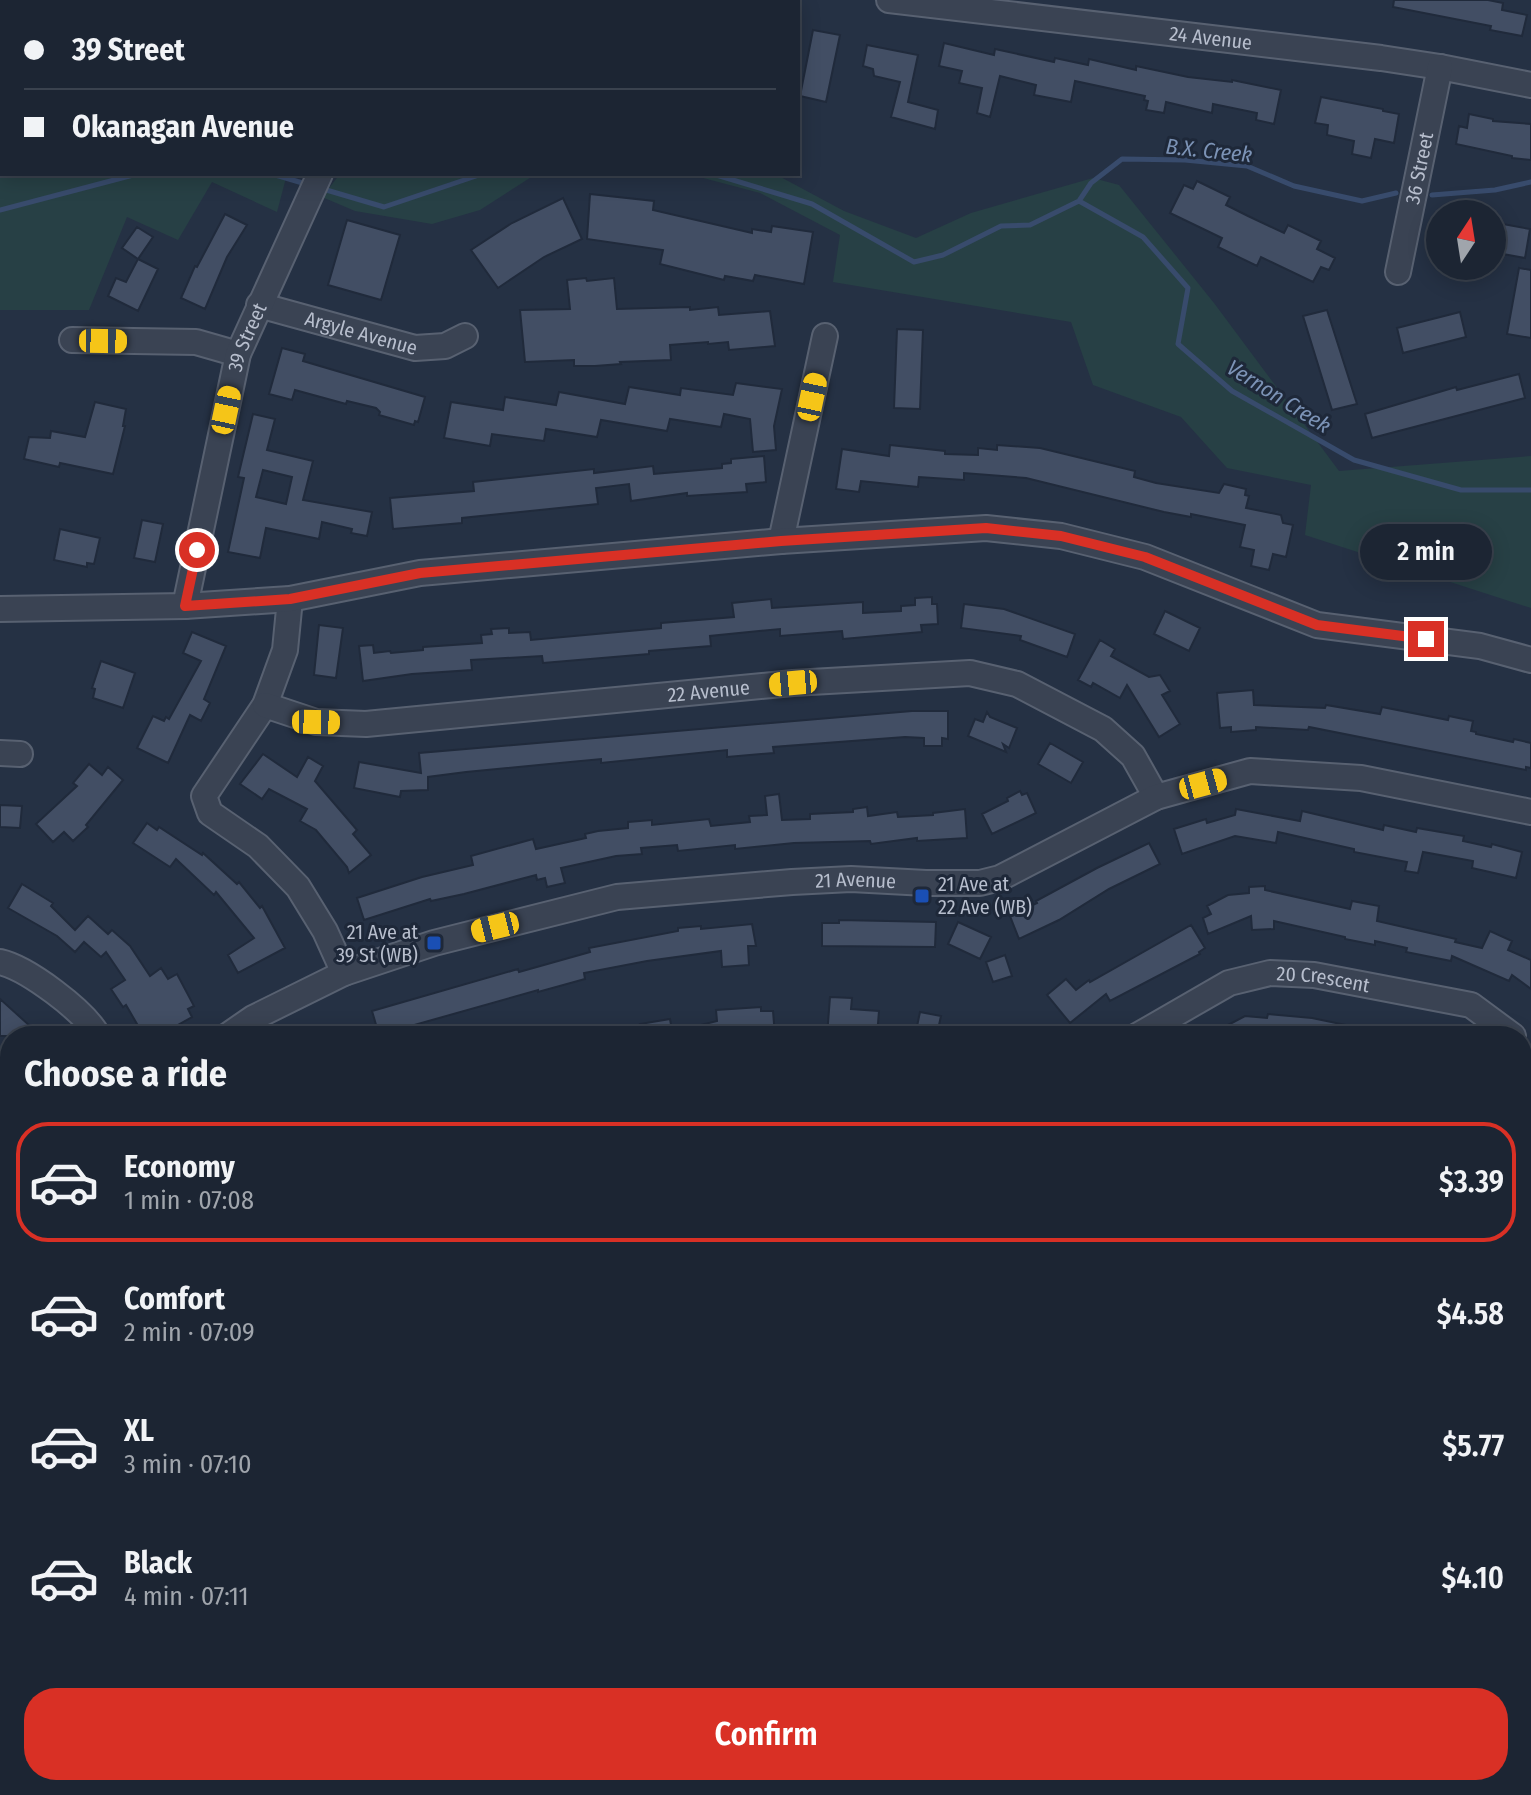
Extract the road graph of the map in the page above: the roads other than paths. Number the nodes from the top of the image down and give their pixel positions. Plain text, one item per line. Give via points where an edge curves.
1 (889, 0) edge
2 (1440, 67) junction
3 (1531, 85) edge
4 (319, 176) edge
5 (1398, 272) dead end
6 (259, 305) junction
7 (465, 336) dead end
8 (825, 336) dead end
9 (72, 340) dead end
10 (238, 354) junction
11 (781, 541) junction
12 (290, 599) junction
13 (185, 606) junction
14 (0, 609) edge
15 (1531, 660) edge
16 (265, 705) junction
17 (1156, 797) junction
18 (1531, 812) edge
19 (0, 962) edge
20 (344, 973) junction
21 (93, 1026) edge
22 (241, 1026) edge
23 (1154, 1026) edge
24 (1499, 1026) edge

1 - 2 street, 24 Avenue
2 - 3 street, 24 Avenue
2 - 5 street, 36 Street
4 - 6 street, 39 Street
6 - 7 street, Argyle Avenue via 415,348 445,346
6 - 10 street, 39 Street
8 - 11 street
9 - 10 street via 196,342
10 - 13 street, 39 Street
11 - 12 street via 420,573
11 - 15 street via 986,528 1061,536 1145,557 1317,625 1480,646
12 - 13 street
12 - 16 street via 285,650
13 - 14 street
16 - 17 street, 22 Avenue via 316,722 366,724 793,683 970,673 1017,684 1103,729 1133,756
16 - 20 street via 204,796 210,813 258,846 298,887
17 - 18 street, 21 Avenue via 1250,771 1361,778
17 - 20 street, 21 Avenue via 1000,878 980,883 851,879 617,897 434,943
19 - 21 street via 60,995
20 - 22 street, 21 Avenue
23 - 24 street, 20 Crescent via 1229,983 1270,973 1314,975 1471,1005

